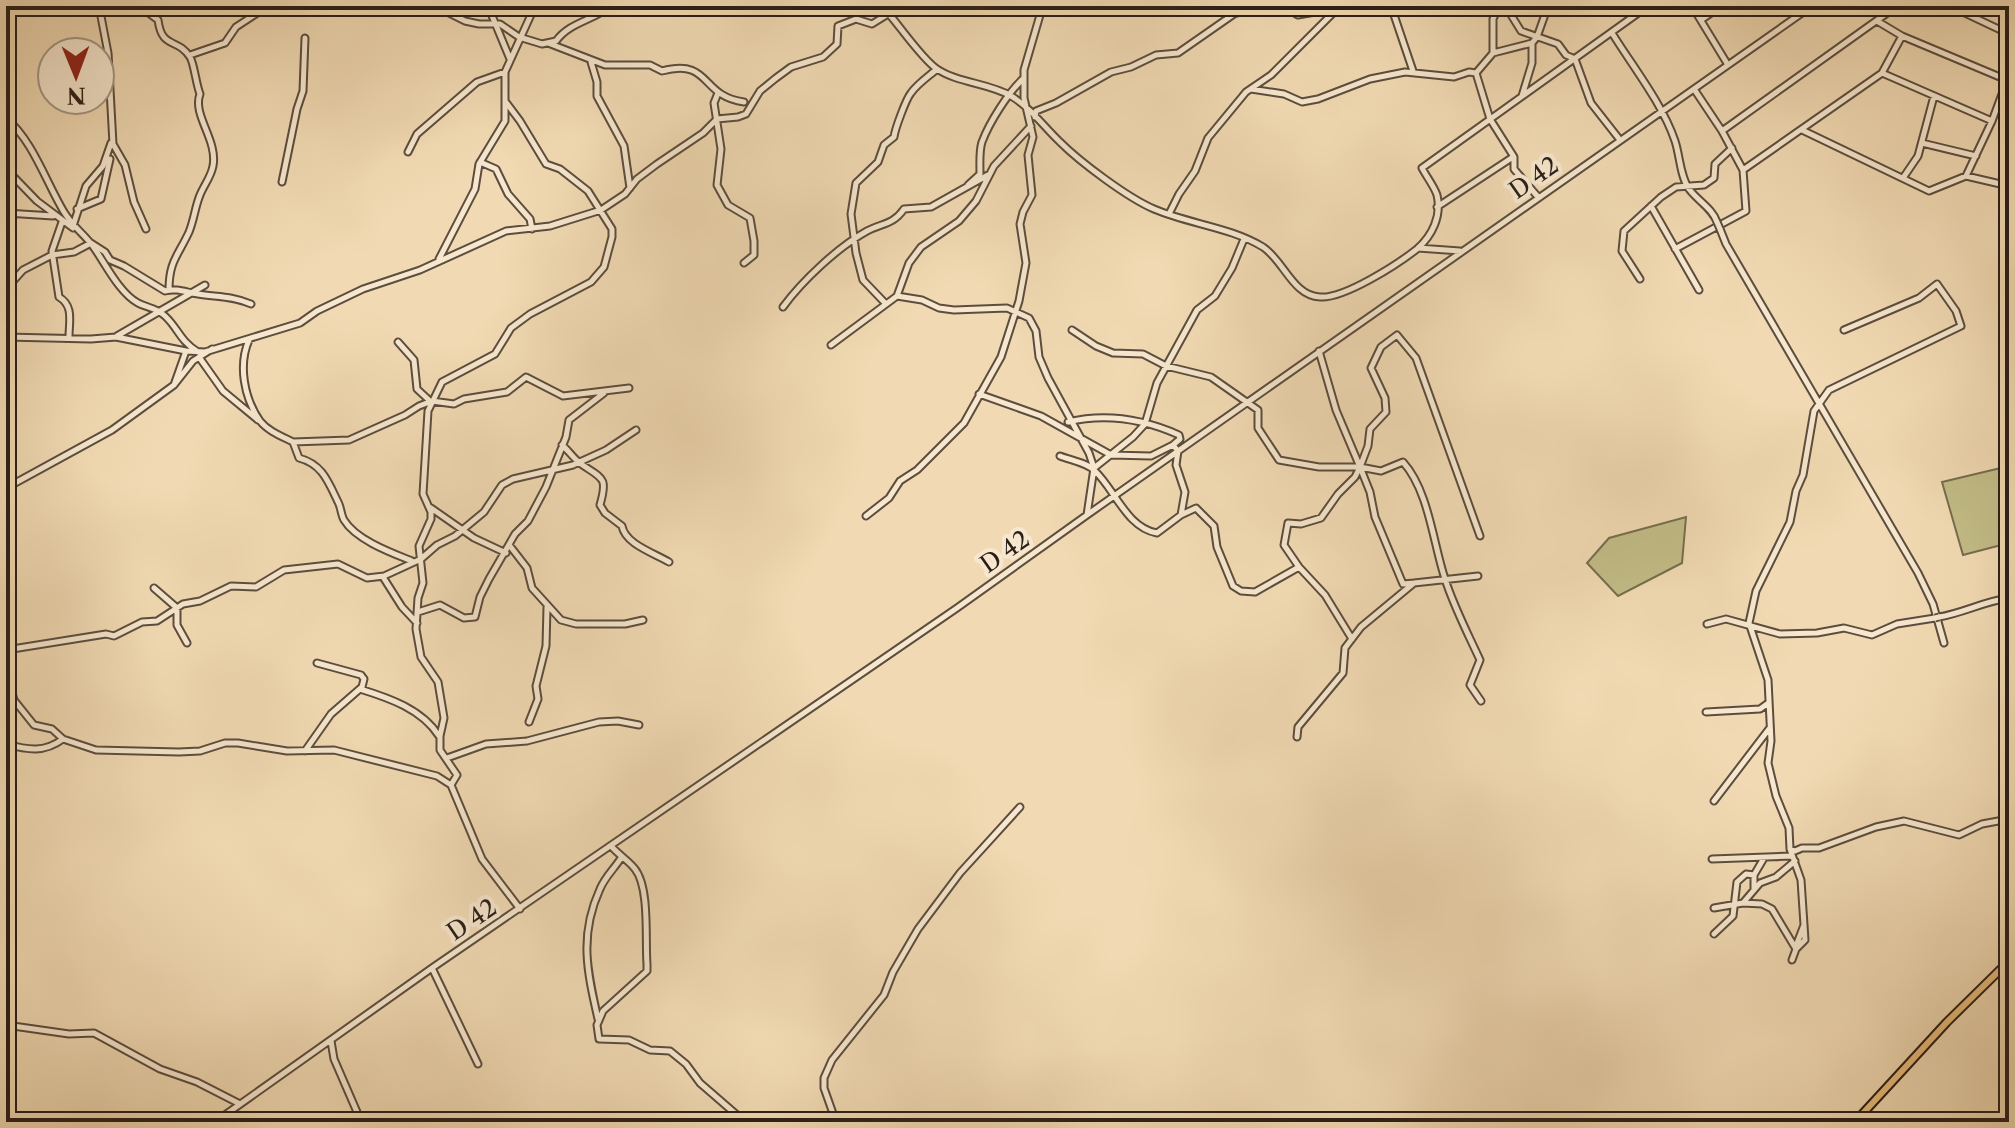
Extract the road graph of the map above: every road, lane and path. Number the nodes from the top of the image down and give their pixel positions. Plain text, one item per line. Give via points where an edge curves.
1 (21, 6) edge
2 (99, 6) edge
3 (139, 6) edge
4 (268, 6) edge
5 (435, 6) edge
6 (488, 6) edge
7 (535, 6) edge
8 (611, 6) edge
9 (885, 6) edge
10 (901, 6) edge
11 (1047, 6) edge
12 (1231, 6) edge
13 (1254, 6) edge
14 (1282, 6) edge
15 (1340, 6) edge
16 (1391, 6) edge
17 (1501, 6) edge
18 (1548, 6) edge
19 (1648, 6) edge
20 (1692, 6) edge
21 (1721, 6) edge
22 (1812, 6) edge
23 (1897, 6) edge
24 (1950, 6) edge
25 (1962, 8) edge
26 (1332, 13) junction
27 (6, 14) edge
28 (889, 14) junction
29 (1226, 20) junction
30 (1701, 20) junction
31 (1877, 21) junction
32 (495, 25) junction
33 (1612, 33) junction
34 (2009, 34) edge
35 (1902, 36) junction
36 (519, 37) junction
37 (1537, 37) junction
38 (305, 38) dead end
39 (548, 43) junction
40 (1532, 43) junction
41 (1493, 53) junction
42 (189, 55) junction
43 (510, 59) junction
44 (1575, 59) junction
45 (591, 61) junction
46 (1728, 65) junction
47 (937, 69) junction
48 (1413, 71) junction
49 (505, 72) junction
50 (1476, 73) junction
51 (1882, 73) junction
52 (1024, 77) junction
53 (2008, 78) edge
54 (1250, 89) junction
55 (1694, 89) junction
56 (718, 93) junction
57 (1010, 95) junction
58 (1934, 96) junction
59 (1522, 97) junction
60 (505, 101) junction
61 (744, 102) dead end
62 (1027, 108) junction
63 (1661, 112) junction
64 (1035, 117) junction
65 (6, 118) edge
66 (717, 119) junction
67 (1490, 119) junction
68 (1992, 121) junction
69 (1031, 127) junction
70 (1801, 129) junction
71 (1722, 131) junction
72 (112, 139) junction
73 (1620, 140) junction
74 (1922, 143) junction
75 (1732, 148) junction
76 (110, 150) junction
77 (408, 152) dead end
78 (1976, 156) junction
79 (1514, 157) junction
80 (480, 162) junction
81 (6, 169) edge
82 (1743, 170) junction
83 (989, 175) junction
84 (1966, 176) junction
85 (1903, 178) junction
86 (282, 182) dead end
87 (2009, 186) edge
88 (1688, 187) junction
89 (630, 188) junction
90 (964, 190) junction
91 (1538, 197) junction
92 (1651, 206) junction
93 (1437, 207) junction
94 (77, 209) junction
95 (601, 210) junction
96 (6, 213) edge
97 (1169, 214) junction
98 (55, 217) junction
99 (62, 222) junction
100 (74, 228) junction
101 (146, 229) dead end
102 (532, 229) junction
103 (1244, 239) junction
104 (854, 240) junction
105 (91, 243) junction
106 (1417, 248) junction
107 (1675, 249) junction
108 (1462, 251) junction
109 (52, 255) junction
110 (437, 261) junction
111 (744, 263) dead end
112 (1640, 279) dead end
113 (205, 285) dead end
114 (6, 289) edge
115 (169, 290) junction
116 (1699, 290) dead end
117 (192, 292) junction
118 (897, 296) junction
119 (251, 304) dead end
120 (886, 304) junction
121 (783, 307) dead end
122 (158, 312) junction
123 (1017, 312) junction
124 (1072, 330) dead end
125 (1844, 330) dead end
126 (6, 337) edge
127 (69, 337) junction
128 (116, 337) junction
129 (249, 340) junction
130 (398, 342) dead end
131 (831, 345) dead end
132 (186, 351) junction
133 (1319, 351) junction
134 (199, 355) junction
135 (1166, 366) junction
136 (174, 385) junction
137 (629, 388) dead end
138 (605, 392) junction
139 (979, 394) junction
140 (431, 401) junction
141 (1248, 402) junction
142 (1820, 404) junction
143 (261, 421) junction
144 (1070, 422) junction
145 (1145, 424) junction
146 (1060, 426) junction
147 (636, 430) dead end
148 (1078, 437) junction
149 (293, 442) junction
150 (562, 445) junction
151 (1173, 445) junction
152 (1178, 451) junction
153 (1111, 455) junction
154 (1060, 456) dead end
155 (579, 463) junction
156 (1360, 467) junction
157 (1094, 468) junction
158 (553, 471) junction
159 (6, 488) edge
160 (1113, 496) junction
161 (431, 507) junction
162 (1087, 515) junction
163 (1181, 515) junction
164 (866, 516) dead end
165 (463, 529) junction
166 (1480, 536) dead end
167 (510, 546) junction
168 (506, 553) junction
169 (421, 559) junction
170 (413, 562) junction
171 (669, 562) dead end
172 (1299, 567) junction
173 (1478, 576) dead end
174 (383, 577) junction
175 (1445, 581) junction
176 (1414, 583) junction
177 (154, 588) dead end
178 (2009, 598) edge
179 (547, 606) junction
180 (177, 608) junction
181 (418, 612) junction
182 (643, 620) dead end
183 (417, 623) junction
184 (1749, 623) junction
185 (1707, 624) dead end
186 (1352, 639) junction
187 (187, 643) dead end
188 (1944, 643) dead end
189 (6, 650) edge
190 (317, 663) dead end
191 (6, 671) edge
192 (360, 689) junction
193 (1481, 701) dead end
194 (1768, 703) junction
195 (1706, 712) dead end
196 (529, 722) dead end
197 (639, 725) dead end
198 (1769, 729) junction
199 (1297, 737) dead end
200 (440, 738) junction
201 (63, 739) junction
202 (6, 744) edge
203 (304, 752) junction
204 (447, 758) junction
205 (451, 785) junction
206 (1714, 801) dead end
207 (1020, 807) dead end
208 (2009, 819) edge
209 (612, 847) junction
210 (1790, 849) junction
211 (621, 858) junction
212 (1764, 858) junction
213 (1712, 859) dead end
214 (1794, 859) junction
215 (1754, 875) junction
216 (1754, 889) junction
217 (1739, 903) junction
218 (1714, 908) dead end
219 (520, 909) junction
220 (1714, 934) dead end
221 (1795, 948) junction
222 (1792, 960) dead end
223 (2009, 961) edge
224 (432, 968) junction
225 (598, 1019) junction
226 (6, 1025) edge
227 (331, 1040) junction
228 (478, 1064) dead end
229 (240, 1104) junction
230 (357, 1112) dead end
231 (215, 1122) edge
232 (745, 1122) edge
233 (836, 1122) edge
234 (1855, 1122) edge

1 - 27 street
2 - 72 street via 108,53
3 - 42 street via 158,20 160,35
4 - 42 street via 236,27 225,43
5 - 32 street via 465,21
6 - 32 street
7 - 36 street
8 - 39 street via 565,28
9 - 28 street
10 - 28 street
11 - 52 street via 1034,30
12 - 29 street
13 - 29 street
14 - 26 street via 1298,15
15 - 26 street
16 - 48 street
17 - 37 street via 1521,31
17 - 41 street via 1493,19
18 - 37 street
19 - 33 street
20 - 30 street
21 - 30 street
22 - 46 street, D 42 / D 42
23 - 31 street
24 - 25 street
25 - 34 street
26 - 54 street via 1271,75
28 - 47 street
28 - 66 street via 872,24 856,19 838,26 837,44 823,57 791,67 760,91 746,114
29 - 64 street via 1178,53 1156,55 1111,72 1036,111
30 - 46 street
31 - 35 street
31 - 71 street
32 - 36 street
32 - 43 street
33 - 44 street
33 - 63 street
35 - 51 street
35 - 53 street
36 - 39 street
36 - 43 street
37 - 40 street
37 - 44 street via 1558,44
38 - 86 street via 303,91
39 - 45 street
40 - 41 street
40 - 59 street
41 - 50 street
42 - 115 street via 214,162 169,269
43 - 49 street
44 - 59 street
44 - 73 street via 1591,103
45 - 56 street via 650,65 662,71 690,68
45 - 89 street via 597,96 624,146
46 - 55 street, D 42 / D 42
47 - 57 street
47 - 104 street via 910,93 894,137 856,183
48 - 50 street via 1454,77
48 - 54 street via 1302,102
49 - 60 street
49 - 77 street via 477,82 417,134
50 - 67 street
51 - 58 street
51 - 70 street
52 - 57 street
52 - 62 street
53 - 68 street
54 - 97 street via 1208,138
55 - 63 street, D 42 / D 42
55 - 71 street
56 - 61 street
56 - 66 street
57 - 62 street
57 - 90 street via 981,144 980,174
58 - 68 street
58 - 74 street
59 - 67 street
60 - 80 street via 505,121
60 - 95 street via 546,164 588,191
62 - 64 street
62 - 69 street
63 - 73 street, D 42 / D 42
63 - 88 street
64 - 69 street
64 - 97 street via 1082,162 1132,197
65 - 100 street via 28,145
66 - 89 street
66 - 111 street via 717,185 728,205 744,212 753,225 754,255
67 - 79 street
67 - 93 street via 1422,168 1437,195
68 - 78 street
69 - 83 street
69 - 123 street via 1032,195 1020,224 1026,263
70 - 82 street
70 - 85 street
71 - 75 street
72 - 76 street
72 - 101 street
73 - 91 street, D 42 / D 42
74 - 78 street
74 - 85 street
75 - 82 street
75 - 88 street via 1715,164 1714,178
76 - 94 street
76 - 94 street via 101,199
78 - 84 street
79 - 91 street via 1514,169
79 - 93 street
80 - 102 street via 496,169
80 - 110 street via 475,189
81 - 98 street
82 - 107 street via 1746,211
83 - 90 street
83 - 118 street via 959,221 921,247
84 - 85 street via 1929,191
84 - 87 street
88 - 92 street via 1676,187
88 - 142 street, bridge via 1714,215
89 - 95 street
90 - 104 street via 931,207 904,209 897,219
91 - 108 street, D 42 / D 42
92 - 107 street
92 - 112 street via 1624,231 1622,251
93 - 106 street via 1435,227
94 - 100 street
95 - 102 street
95 - 140 street via 612,237 604,267 591,282 511,328 495,354 442,382
96 - 98 street
97 - 103 street
98 - 99 street
99 - 100 street
99 - 109 street
100 - 105 street
102 - 110 street via 506,231
103 - 106 street via 1263,247 1307,294 1319,297 1334,296 1393,268
103 - 135 street via 1215,296 1197,310
104 - 120 street via 863,280
104 - 121 street via 825,261
105 - 109 street
105 - 115 street via 151,285
105 - 122 street via 137,303
106 - 108 street
107 - 116 street
108 - 133 street, D 42 / D 42
109 - 114 street via 23,270
109 - 127 street via 59,297 70,309
110 - 129 street via 363,289 300,323
113 - 117 street
115 - 117 street
117 - 119 street
117 - 122 street
118 - 120 street
118 - 123 street via 939,308 998,307
120 - 131 street
122 - 128 street
122 - 134 street
123 - 139 street via 1001,357
123 - 144 street via 1029,318 1036,331 1039,357
124 - 135 street via 1113,353 1143,354
125 - 142 street via 1919,298 1937,284 1961,326 1829,390
126 - 127 street
127 - 128 street
128 - 132 street
129 - 134 street
129 - 143 street via 243,373
130 - 140 street via 414,360 417,389
132 - 134 street
132 - 136 street
133 - 141 street, D 42 / D 42
133 - 156 street
134 - 136 street
134 - 143 street via 223,391
135 - 141 street via 1211,377
135 - 145 street
136 - 159 street via 112,430
137 - 138 street
138 - 140 street via 563,396 526,377 507,392 454,404
138 - 150 street via 569,420
139 - 146 street
139 - 164 street via 957,431
140 - 149 street via 349,440
140 - 161 street via 423,494
141 - 152 street, D 42 / D 42
141 - 156 street via 1258,410 1258,428 1279,460
142 - 184 street via 1814,411 1790,522 1763,573
142 - 188 street via 1918,573
143 - 149 street
144 - 145 street via 1111,416
144 - 146 street
144 - 148 street
145 - 151 street via 1179,435
145 - 153 street
146 - 148 street
147 - 155 street
148 - 153 street
148 - 157 street
149 - 170 street via 299,458 322,470 344,520 365,541
150 - 155 street
150 - 158 street
151 - 152 street
151 - 153 street via 1151,456
152 - 160 street, D 42 / D 42
152 - 163 street via 1176,465 1185,492
153 - 157 street
154 - 157 street
155 - 158 street
155 - 171 street via 603,481 600,505 623,533
156 - 166 street via 1370,429 1386,412 1371,368 1381,347 1397,335 1416,358
156 - 172 street via 1321,518 1288,523 1284,545
156 - 175 street via 1381,471 1403,462 1412,472
156 - 176 street via 1403,584
157 - 160 street
157 - 162 street
158 - 165 street via 502,485 484,512
158 - 167 street
160 - 162 street, D 42 / D 42
160 - 163 street via 1144,531 1157,533
161 - 165 street
161 - 169 street via 419,546
162 - 209 street, D 42 / D 42
163 - 172 street via 1196,508 1214,526 1233,586 1241,591 1255,592
165 - 168 street
165 - 169 street
167 - 168 street
167 - 179 street
168 - 181 street via 484,588 475,617 464,618 440,605
169 - 170 street
169 - 181 street
170 - 174 street
172 - 186 street via 1325,595
173 - 175 street
174 - 180 street via 367,578 338,564 284,570 256,587 231,586
174 - 183 street
175 - 176 street
175 - 193 street via 1480,660 1470,685
176 - 186 street
177 - 180 street
178 - 184 street via 1953,616 1897,624 1872,635 1844,628 1780,634
179 - 182 street via 567,623
179 - 196 street via 538,699
180 - 187 street via 177,625
180 - 189 street via 114,636
181 - 183 street
183 - 200 street via 417,645 438,682 443,707
184 - 185 street via 1726,619
184 - 194 street via 1767,670
186 - 199 street via 1345,648 1343,673 1298,727
190 - 192 street via 361,675
191 - 201 street via 14,700 30,721
192 - 200 street via 403,704
192 - 203 street via 331,714
194 - 195 street via 1760,709
194 - 198 street
197 - 204 street via 599,722 527,741 486,744
198 - 206 street
198 - 210 street via 1770,773 1789,828
200 - 204 street
201 - 202 street via 40,750
201 - 203 street via 96,750 138,753 200,751 225,743
203 - 205 street via 350,753 437,776
204 - 205 street via 457,775
205 - 219 street via 482,859
207 - 233 street via 918,929 884,995 832,1060 824,1088
208 - 210 street via 1959,835 1904,821 1819,848
209 - 211 street
209 - 219 street, D 42 / D 42
210 - 214 street
211 - 225 street via 600,889 586,929
211 - 225 street via 637,870 640,881 647,971
212 - 213 street
212 - 214 street
212 - 215 street
214 - 216 street
214 - 221 street via 1805,924 1805,940
215 - 216 street
215 - 217 street via 1737,882
216 - 217 street
217 - 218 street
217 - 220 street
217 - 221 street via 1772,909
219 - 224 street, D 42 / D 42
221 - 222 street
223 - 234 main road
224 - 227 street, D 42 / D 42
224 - 228 street
225 - 232 street via 601,1041 629,1040 650,1050 670,1051
226 - 229 street via 94,1033
227 - 229 street, D 42 / D 42
227 - 230 street
229 - 231 street, D 42 / D 42

